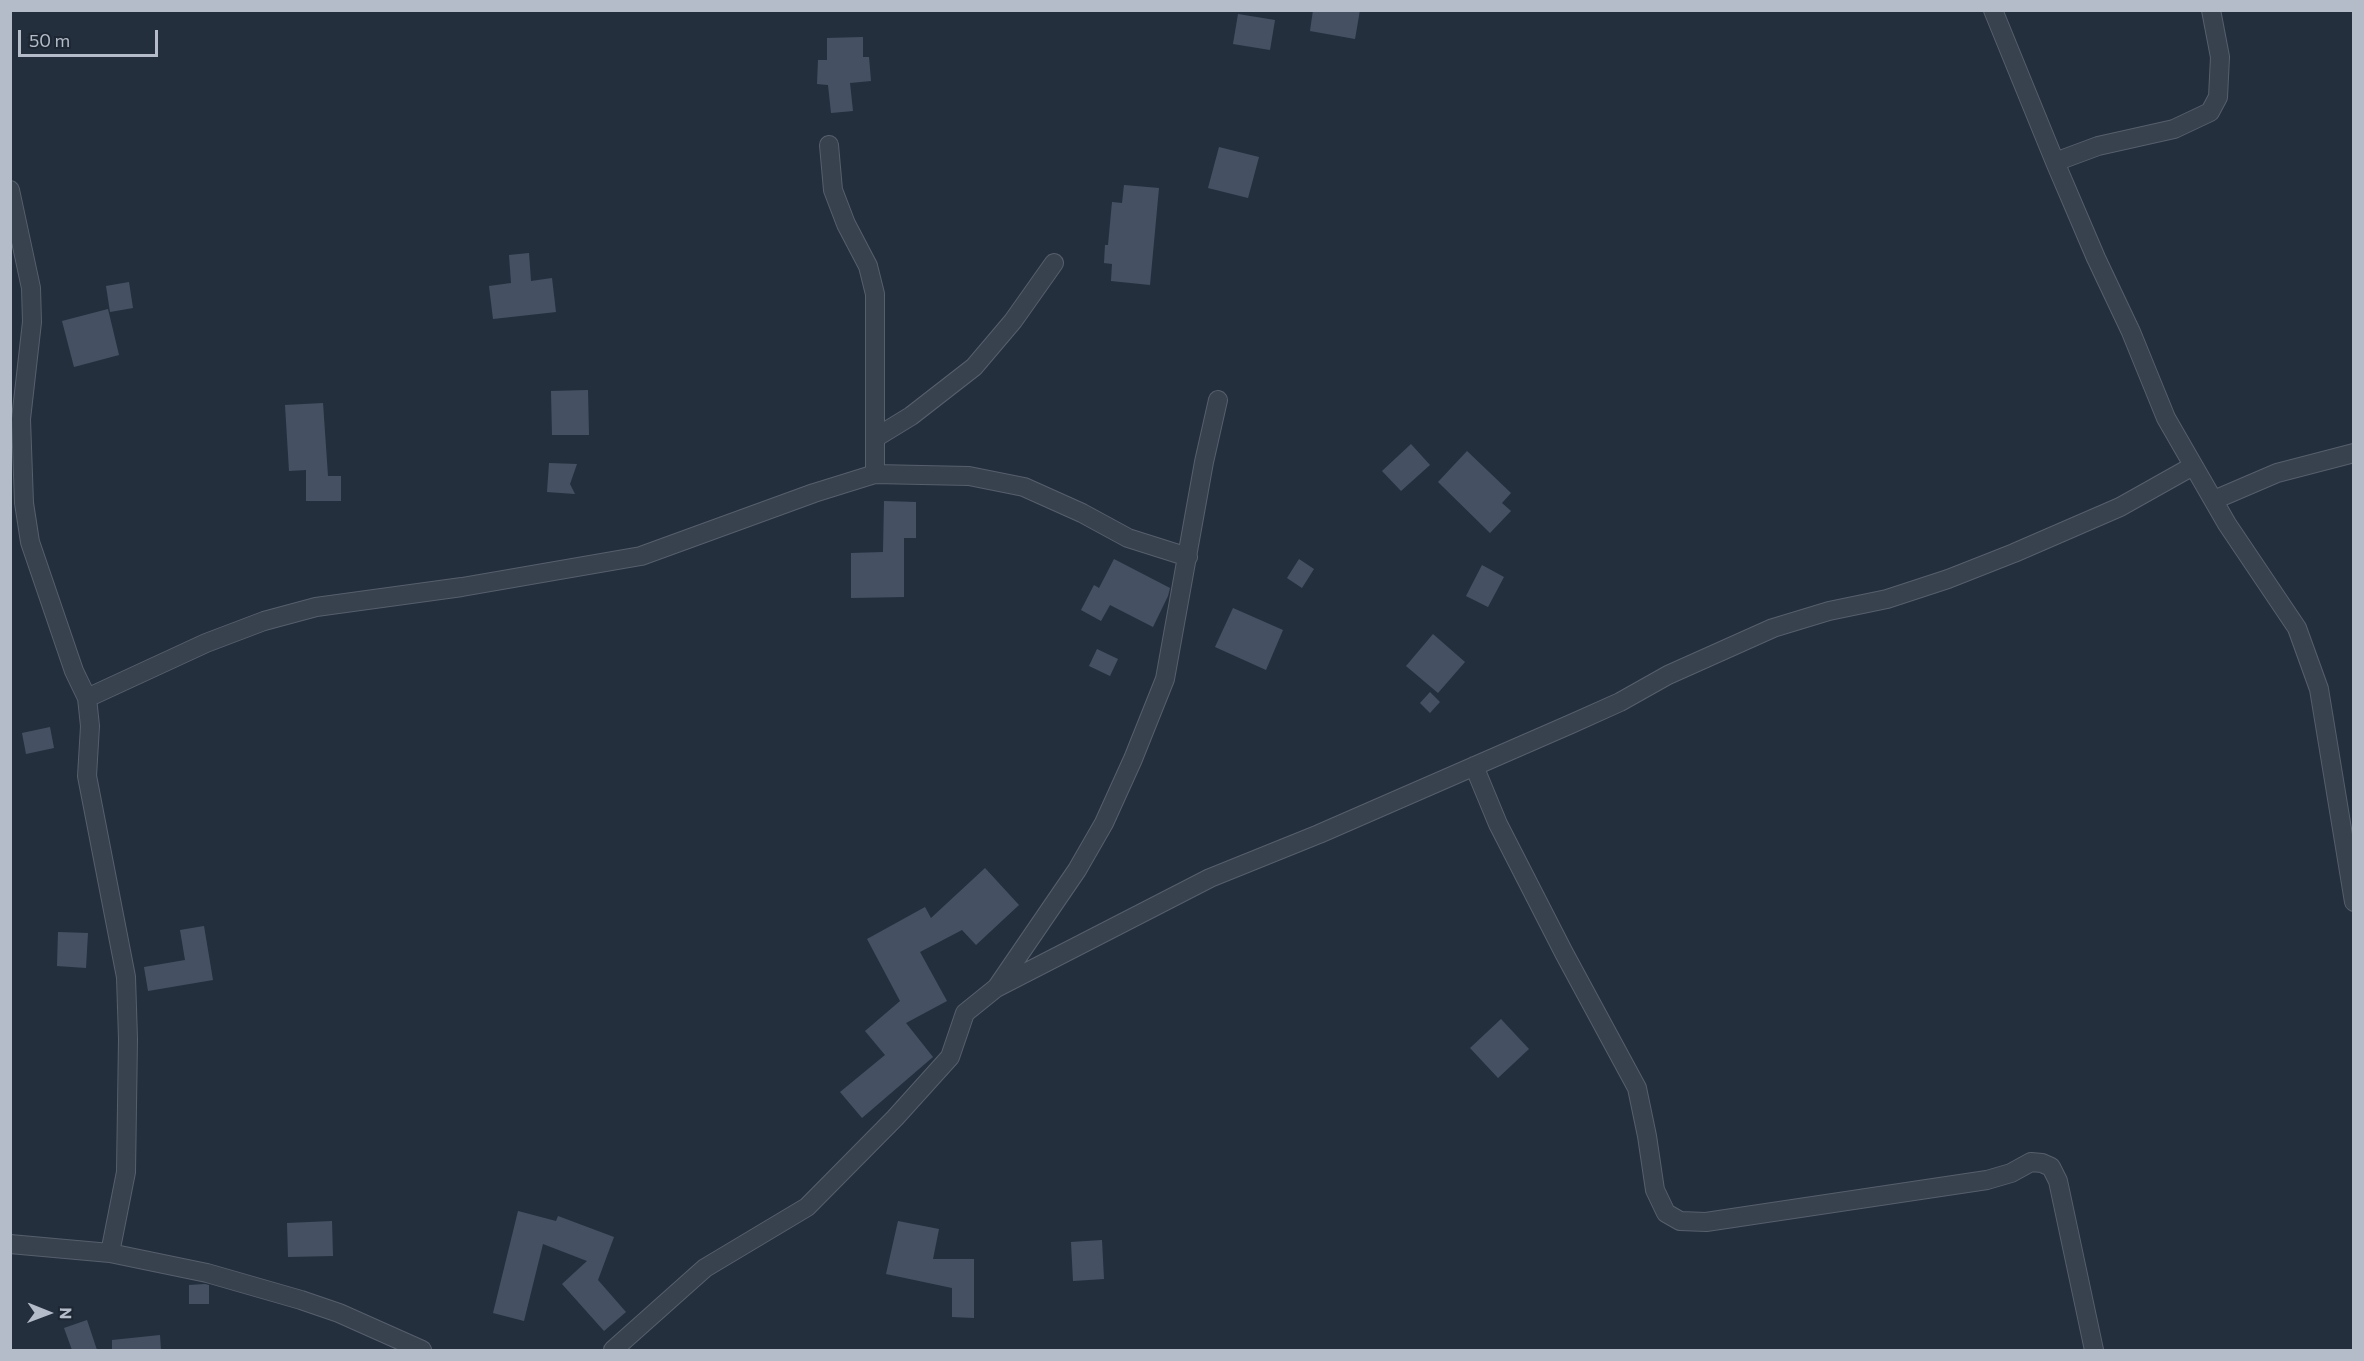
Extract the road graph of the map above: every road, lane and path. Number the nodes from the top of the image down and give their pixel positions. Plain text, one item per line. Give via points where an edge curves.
1 (1994, 10) edge
2 (2211, 10) edge
3 (829, 145) dead end
4 (2055, 162) junction
5 (10, 190) edge
6 (1054, 263) dead end
7 (1218, 400) dead end
8 (875, 438) junction
9 (2354, 453) edge
10 (2193, 466) junction
11 (875, 474) junction
12 (2214, 500) junction
13 (1188, 557) junction
14 (87, 698) junction
15 (1474, 766) junction
16 (2354, 902) edge
17 (996, 988) junction
18 (10, 1244) edge
19 (110, 1253) junction
20 (422, 1350) edge
21 (613, 1350) edge
22 (2094, 1350) edge

1 - 4 street
2 - 4 street via 2220,57 2218,97 2210,112 2174,129 2098,146
3 - 8 street via 833,190 868,266 874,294
4 - 10 street via 2132,332 2166,418
5 - 14 street via 31,288 32,322 21,419 24,503 30,542
6 - 8 street via 974,367 911,416
7 - 13 street
8 - 11 street
9 - 12 street via 2277,473
10 - 12 street
10 - 15 street via 2120,507 1948,579 1773,628
11 - 13 street via 969,476 1024,486 1128,538
11 - 14 street via 641,556 316,607 264,621
12 - 16 street via 2297,628 2319,689
13 - 17 street via 1165,678 1133,759 1077,870
14 - 19 street via 87,776 126,977 126,1172
15 - 17 street via 1210,878
15 - 22 street via 1498,824 1637,1088 1655,1190 1666,1213 1680,1221 1706,1222 1987,1180 2031,1162 2042,1162 2051,1167 2058,1181
17 - 21 street via 965,1013 950,1057 807,1207 705,1268
18 - 19 street
19 - 20 street via 207,1273 301,1300

